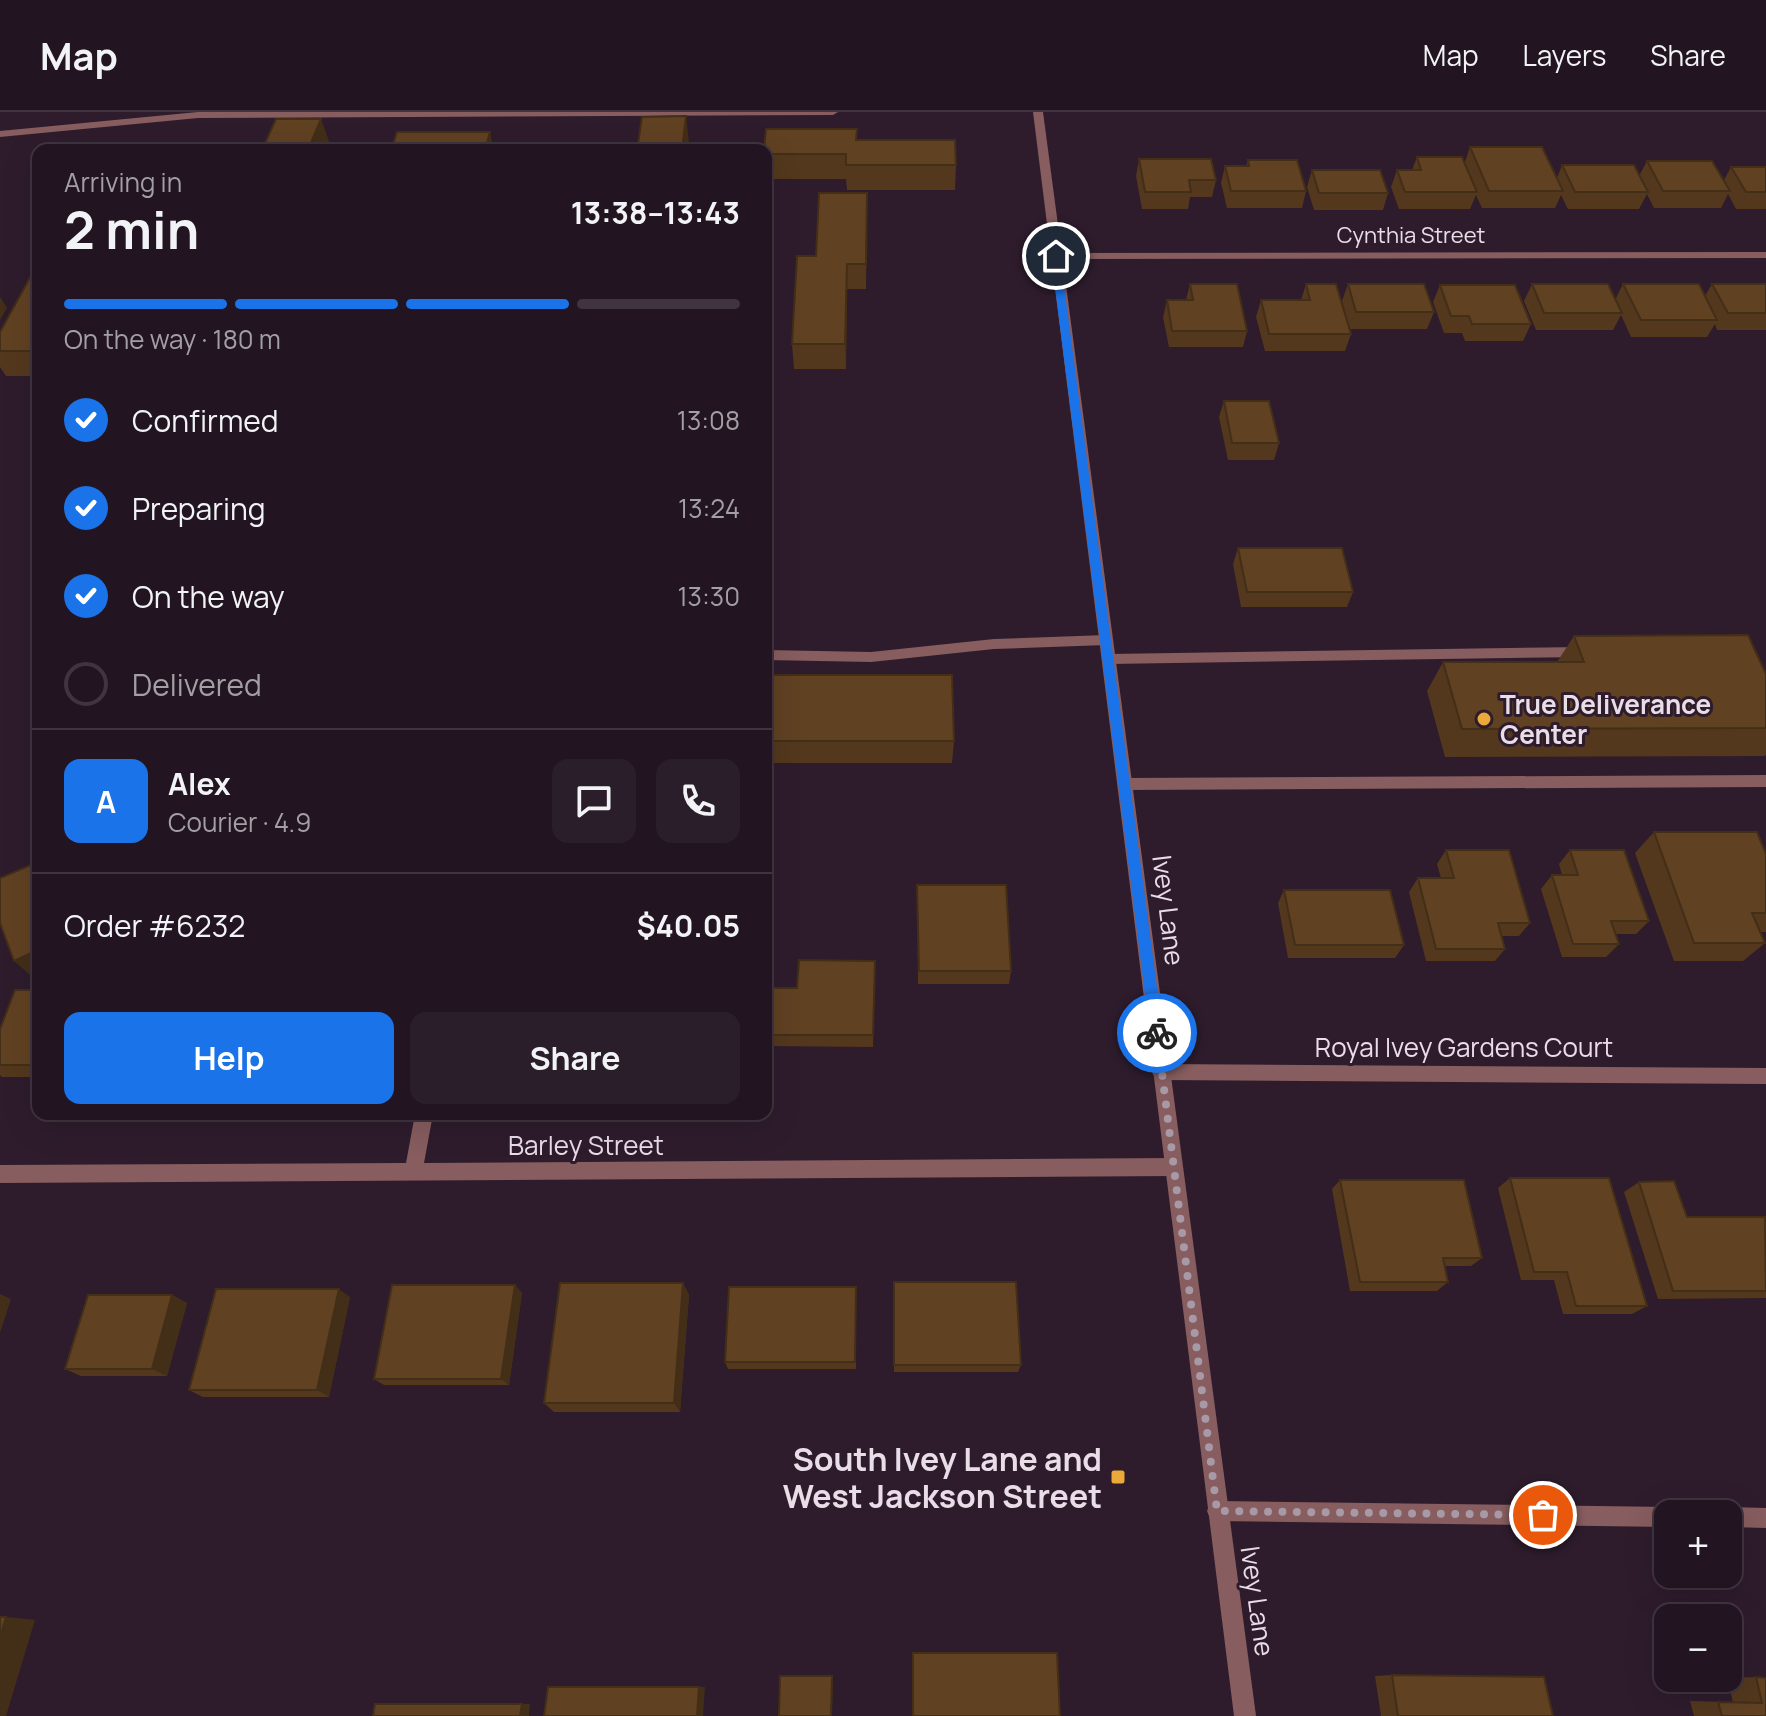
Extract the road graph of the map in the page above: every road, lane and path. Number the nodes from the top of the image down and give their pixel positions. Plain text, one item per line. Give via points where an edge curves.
1 (796, 112) edge
2 (833, 112) edge
3 (1038, 112) edge
4 (0, 134) edge
5 (1766, 255) edge
6 (1056, 256) junction
7 (1106, 640) junction
8 (1604, 651) edge
9 (772, 655) edge
10 (1109, 659) junction
11 (1766, 781) edge
12 (1125, 784) junction
13 (1161, 1072) junction
14 (1766, 1076) edge
15 (423, 1120) edge
16 (1173, 1167) junction
17 (413, 1172) junction
18 (0, 1174) edge
19 (1217, 1511) junction
20 (1654, 1517) edge
21 (1742, 1517) edge
22 (1766, 1518) edge
23 (1245, 1716) edge

1 - 2 street
1 - 4 street via 198,115
3 - 6 street, Ivey Lane
5 - 6 street, Cynthia Street
6 - 7 street, Ivey Lane
7 - 9 street via 994,644 871,657
7 - 10 street, Ivey Lane
8 - 10 street
10 - 12 street, Ivey Lane
11 - 12 street
12 - 13 street, Ivey Lane
13 - 14 street, Royal Ivey Gardens Court
13 - 16 street, Ivey Lane
15 - 17 street
16 - 17 street, Barley Street
16 - 19 street, Ivey Lane
17 - 18 street, Barley Street
19 - 20 street
19 - 23 street, Ivey Lane
21 - 22 street

